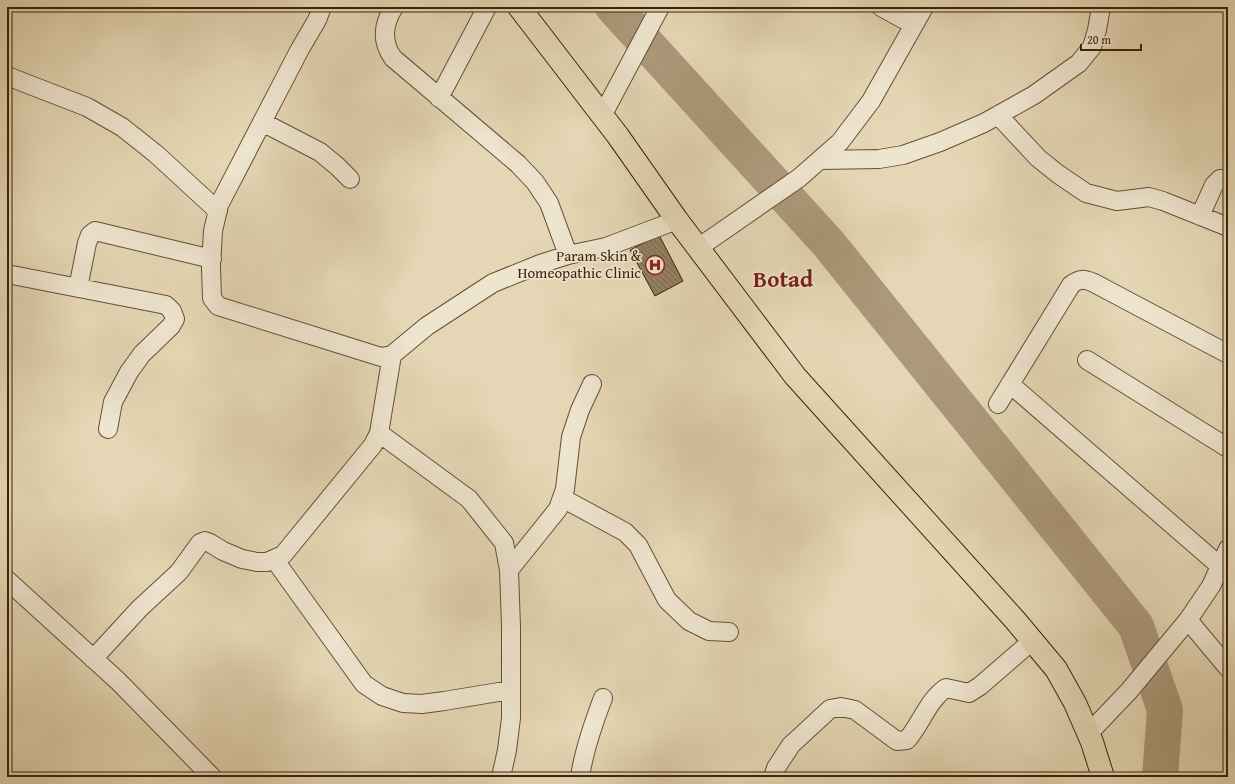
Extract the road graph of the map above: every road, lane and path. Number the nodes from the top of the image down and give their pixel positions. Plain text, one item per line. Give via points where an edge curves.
1 (322, 7) edge
2 (394, 7) edge
3 (487, 7) edge
4 (519, 7) edge
5 (881, 7) edge
6 (924, 7) edge
7 (1101, 7) edge
8 (658, 11) edge
9 (914, 25) junction
10 (7, 76) edge
11 (439, 98) junction
12 (998, 115) junction
13 (602, 116) junction
14 (262, 122) junction
15 (820, 160) junction
16 (350, 179) dead end
17 (1228, 180) edge
18 (218, 211) junction
19 (1200, 216) junction
20 (677, 220) junction
21 (1228, 227) edge
22 (698, 248) junction
23 (568, 255) junction
24 (212, 259) junction
25 (7, 274) edge
26 (78, 288) junction
27 (1228, 354) edge
28 (392, 355) junction
29 (1087, 360) dead end
30 (592, 384) dead end
31 (1010, 384) junction
32 (998, 404) dead end
33 (108, 430) dead end
34 (378, 432) junction
35 (1228, 448) edge
36 (562, 498) junction
37 (1228, 548) edge
38 (274, 559) junction
39 (1221, 567) junction
40 (509, 570) junction
41 (7, 580) edge
42 (1182, 626) junction
43 (729, 632) dead end
44 (1032, 641) junction
45 (94, 659) junction
46 (1228, 668) edge
47 (511, 690) junction
48 (603, 698) dead end
49 (1088, 734) junction
50 (212, 777) edge
51 (501, 777) edge
52 (580, 777) edge
53 (773, 777) edge
54 (1103, 777) edge

1 - 14 street
2 - 11 street via 388,17 384,33 387,49 393,58
3 - 11 street
4 - 13 highway
5 - 9 street
6 - 9 street
7 - 12 street via 1092,46 1079,63 1034,95
8 - 13 street
9 - 15 street via 867,106 840,142
10 - 18 street via 87,107 122,127 156,154
11 - 23 street via 536,182 549,203
12 - 15 street via 903,156
12 - 19 street via 1038,158 1086,193 1118,202 1149,197
13 - 20 highway
14 - 16 street via 320,152
14 - 18 street
15 - 22 street via 800,178
17 - 19 street via 1220,179 1214,186
18 - 24 street via 213,231
19 - 21 street
20 - 22 highway
20 - 23 street via 606,247
22 - 44 highway via 795,376
23 - 28 street via 493,283 427,326
24 - 26 street via 95,231 87,243
24 - 28 street via 212,298 218,306 381,357
25 - 26 street
26 - 33 street via 166,305 175,319 129,372 113,402
27 - 31 street via 1094,283 1077,280 1071,285
28 - 34 street
29 - 35 street
30 - 36 street via 571,437
31 - 32 street
31 - 39 street
34 - 38 street via 373,445 282,555
34 - 40 street via 470,499 504,543
36 - 40 street via 558,509
36 - 43 street via 625,532 638,545 667,600 689,621 709,631
37 - 39 street
38 - 45 street via 267,562 242,559 205,541 200,543 179,572 140,608
38 - 47 street via 364,684 382,696 403,703 422,704
39 - 42 street via 1211,586
40 - 47 street
41 - 45 street
42 - 46 street
42 - 49 street via 1129,691
44 - 49 highway via 1056,669 1075,703
44 - 53 street via 970,693 946,688 937,695 907,740 897,741 855,710 830,709 791,745
45 - 50 street
47 - 51 street via 511,718
48 - 52 street via 591,731
49 - 54 highway

